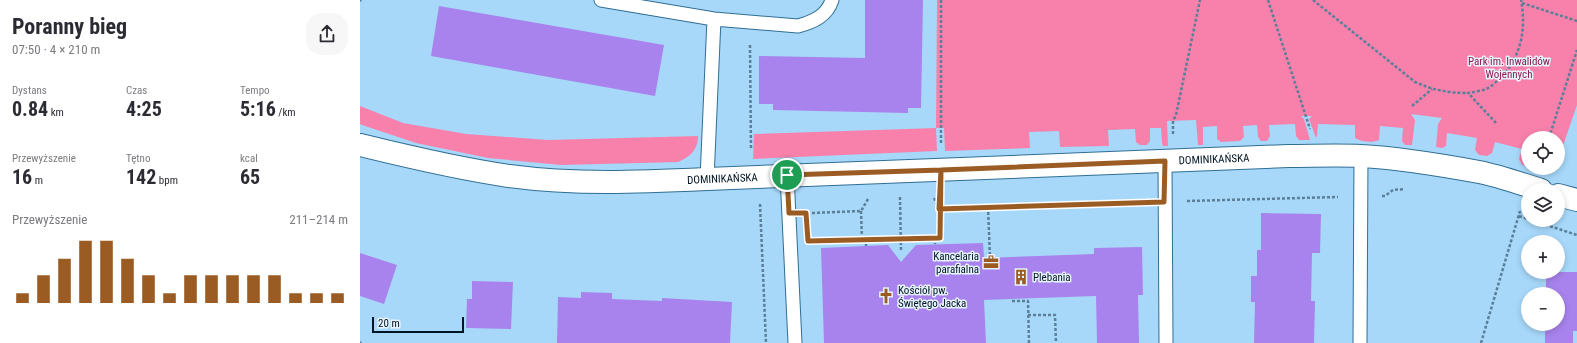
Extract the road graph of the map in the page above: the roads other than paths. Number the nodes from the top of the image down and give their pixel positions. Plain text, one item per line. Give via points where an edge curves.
1 (602, 0) edge
2 (832, 0) edge
3 (714, 19) junction
4 (360, 145) edge
5 (1361, 156) junction
6 (1170, 161) junction
7 (787, 175) junction
8 (707, 179) junction
9 (1521, 184) edge
10 (1565, 197) edge
11 (1577, 200) edge
12 (795, 343) edge
13 (1166, 343) edge
14 (1360, 343) edge

1 - 3 lane
2 - 3 lane via 822,16 811,23 798,26
3 - 8 lane
4 - 8 street, DOMINIKAŃSKA via 446,166 561,181
5 - 6 street, DOMINIKAŃSKA
5 - 9 street, DOMINIKAŃSKA via 1480,172
5 - 14 lane
6 - 7 street, DOMINIKAŃSKA
6 - 13 lane via 1164,202
7 - 8 street, DOMINIKAŃSKA
7 - 12 lane
10 - 11 street

